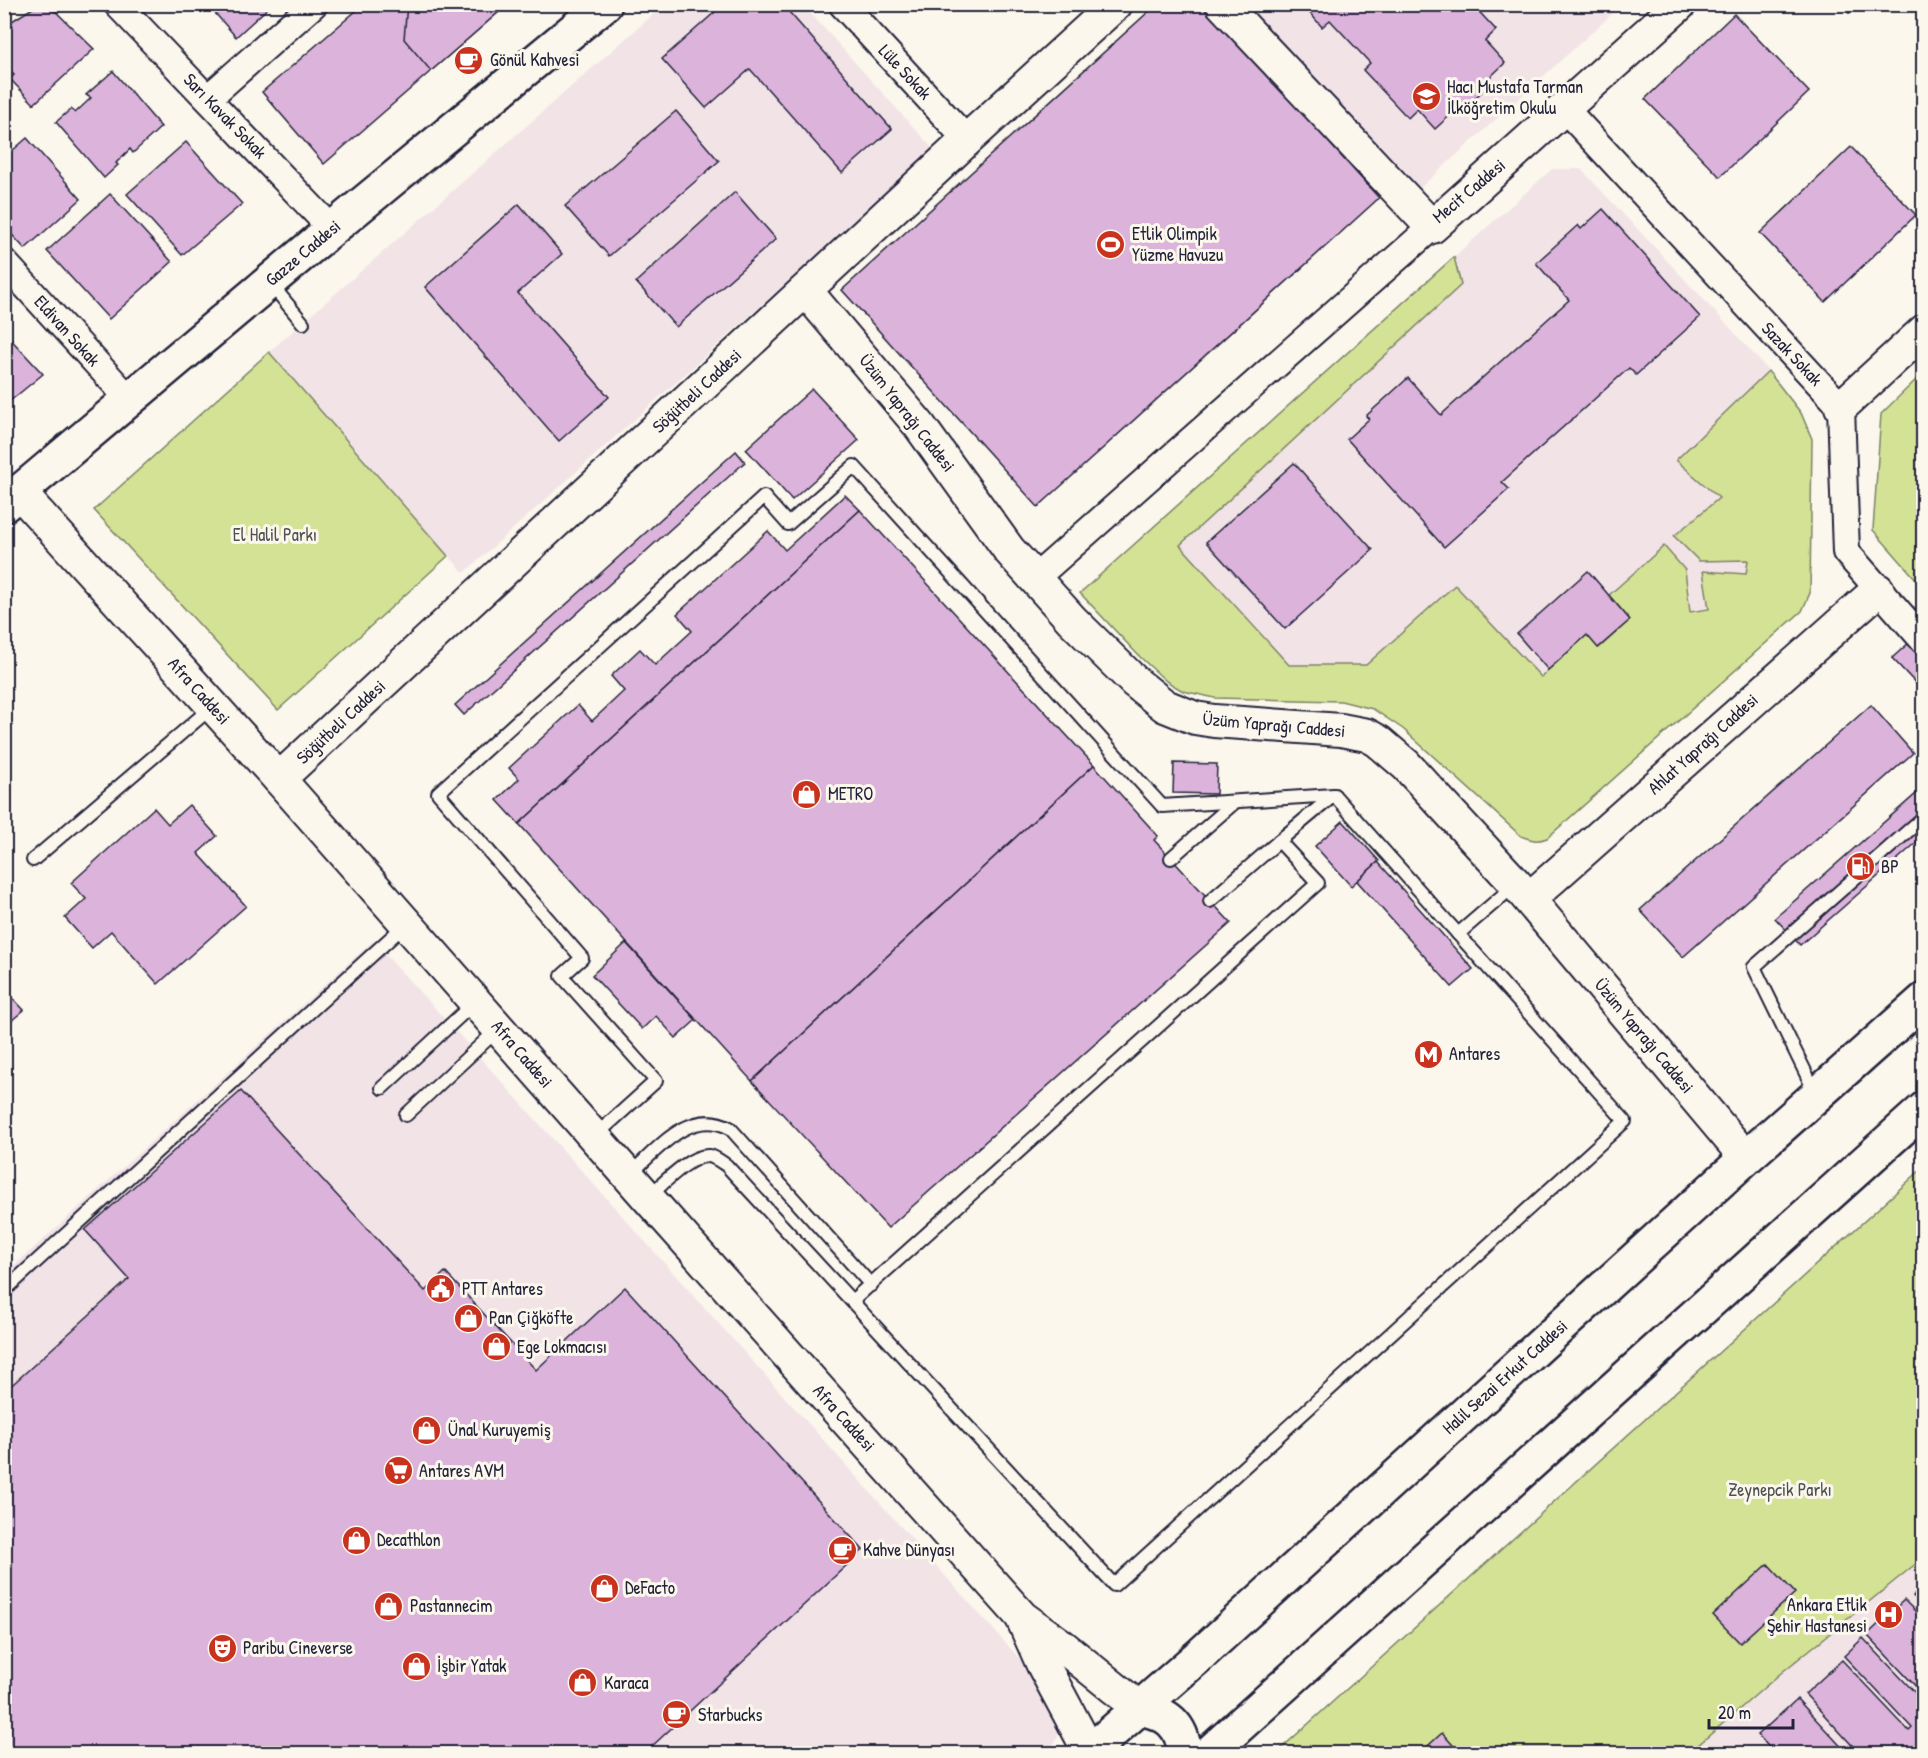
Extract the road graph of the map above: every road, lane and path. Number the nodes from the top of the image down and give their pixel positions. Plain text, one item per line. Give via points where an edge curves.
1 (117, 4) edge
2 (314, 4) edge
3 (605, 4) edge
4 (842, 4) edge
5 (1116, 4) edge
6 (1222, 4) edge
7 (1680, 4) edge
8 (208, 98) junction
9 (1564, 108) junction
10 (967, 140) junction
11 (1432, 227) junction
12 (332, 229) junction
13 (4, 262) edge
14 (269, 282) junction
15 (806, 291) junction
16 (303, 322) dead end
17 (1923, 331) edge
18 (130, 400) junction
19 (1841, 407) junction
20 (12, 499) edge
21 (1034, 579) junction
22 (1878, 590) junction
23 (1923, 641) edge
24 (213, 706) junction
25 (279, 780) junction
26 (1334, 795) junction
27 (1235, 802) junction
28 (1923, 817) edge
29 (1279, 841) junction
30 (1171, 858) dead end
31 (33, 860) dead end
32 (1522, 892) junction
33 (1210, 901) dead end
34 (407, 923) junction
35 (1458, 934) junction
36 (1923, 1000) edge
37 (476, 1001) junction
38 (499, 1028) junction
39 (382, 1088) dead end
40 (1817, 1095) junction
41 (1923, 1109) edge
42 (406, 1115) dead end
43 (594, 1137) junction
44 (1746, 1158) junction
45 (638, 1187) junction
46 (872, 1285) junction
47 (4, 1291) edge
48 (852, 1301) junction
49 (1022, 1617) junction
50 (1139, 1708) junction
51 (1088, 1753) edge
52 (1185, 1754) edge
53 (1208, 1754) edge

1 - 8 street, Sarı Kavak Sokak
2 - 8 street
3 - 12 main road, Gazze Caddesi
4 - 10 street, Lüle Sokak
5 - 10 street, Söğütbeli Caddesi
6 - 11 street, Mecit Caddesi
7 - 9 street, Mecit Caddesi
8 - 12 street, Sarı Kavak Sokak
9 - 11 street, Mecit Caddesi
9 - 19 street, Sazak Sokak
10 - 15 street, Söğütbeli Caddesi
11 - 21 street
12 - 14 main road, Gazze Caddesi
13 - 18 street, Eldivan Sokak
14 - 16 lane
14 - 18 main road, Gazze Caddesi
15 - 21 street, Üzüm Yaprağı Caddesi via 919,424
15 - 25 street, Söğütbeli Caddesi
17 - 19 street
18 - 20 main road, Gazze Caddesi
19 - 22 street via 1845,552
20 - 24 street, Afra Caddesi
21 - 32 street, Üzüm Yaprağı Caddesi via 1135,681 1177,712 1214,721 1341,730 1378,741 1406,765
22 - 23 street
22 - 32 street, Ahlat Yaprağı Caddesi
24 - 25 street, Afra Caddesi
24 - 31 lane
25 - 34 street, Afra Caddesi
26 - 27 lane
26 - 29 lane
26 - 35 lane
27 - 30 lane
27 - 43 lane via 1162,806 854,466 788,524 764,497 438,794 582,958 562,976 656,1081
28 - 40 lane via 1754,967
29 - 33 lane
29 - 46 lane via 1318,883
32 - 35 lane
32 - 44 street, Üzüm Yaprağı Caddesi
34 - 37 street, Afra Caddesi
34 - 47 lane
35 - 48 lane via 1625,1121 1114,1585
36 - 40 main road, Halil Sezai Erkut Caddesi
37 - 38 street, Afra Caddesi
37 - 39 lane
38 - 42 lane
38 - 43 street, Afra Caddesi
40 - 44 main road, Halil Sezai Erkut Caddesi
41 - 53 main road
43 - 45 street, Afra Caddesi
44 - 50 main road, Halil Sezai Erkut Caddesi
45 - 46 lane via 685,1126 698,1122 723,1125 730,1128
45 - 48 lane via 698,1157 717,1159
45 - 49 street, Afra Caddesi
46 - 48 lane
49 - 50 street, Afra Caddesi
49 - 51 street, Afra Caddesi
50 - 51 main road, Halil Sezai Erkut Caddesi
50 - 52 main road via 1155,1711 1177,1727

